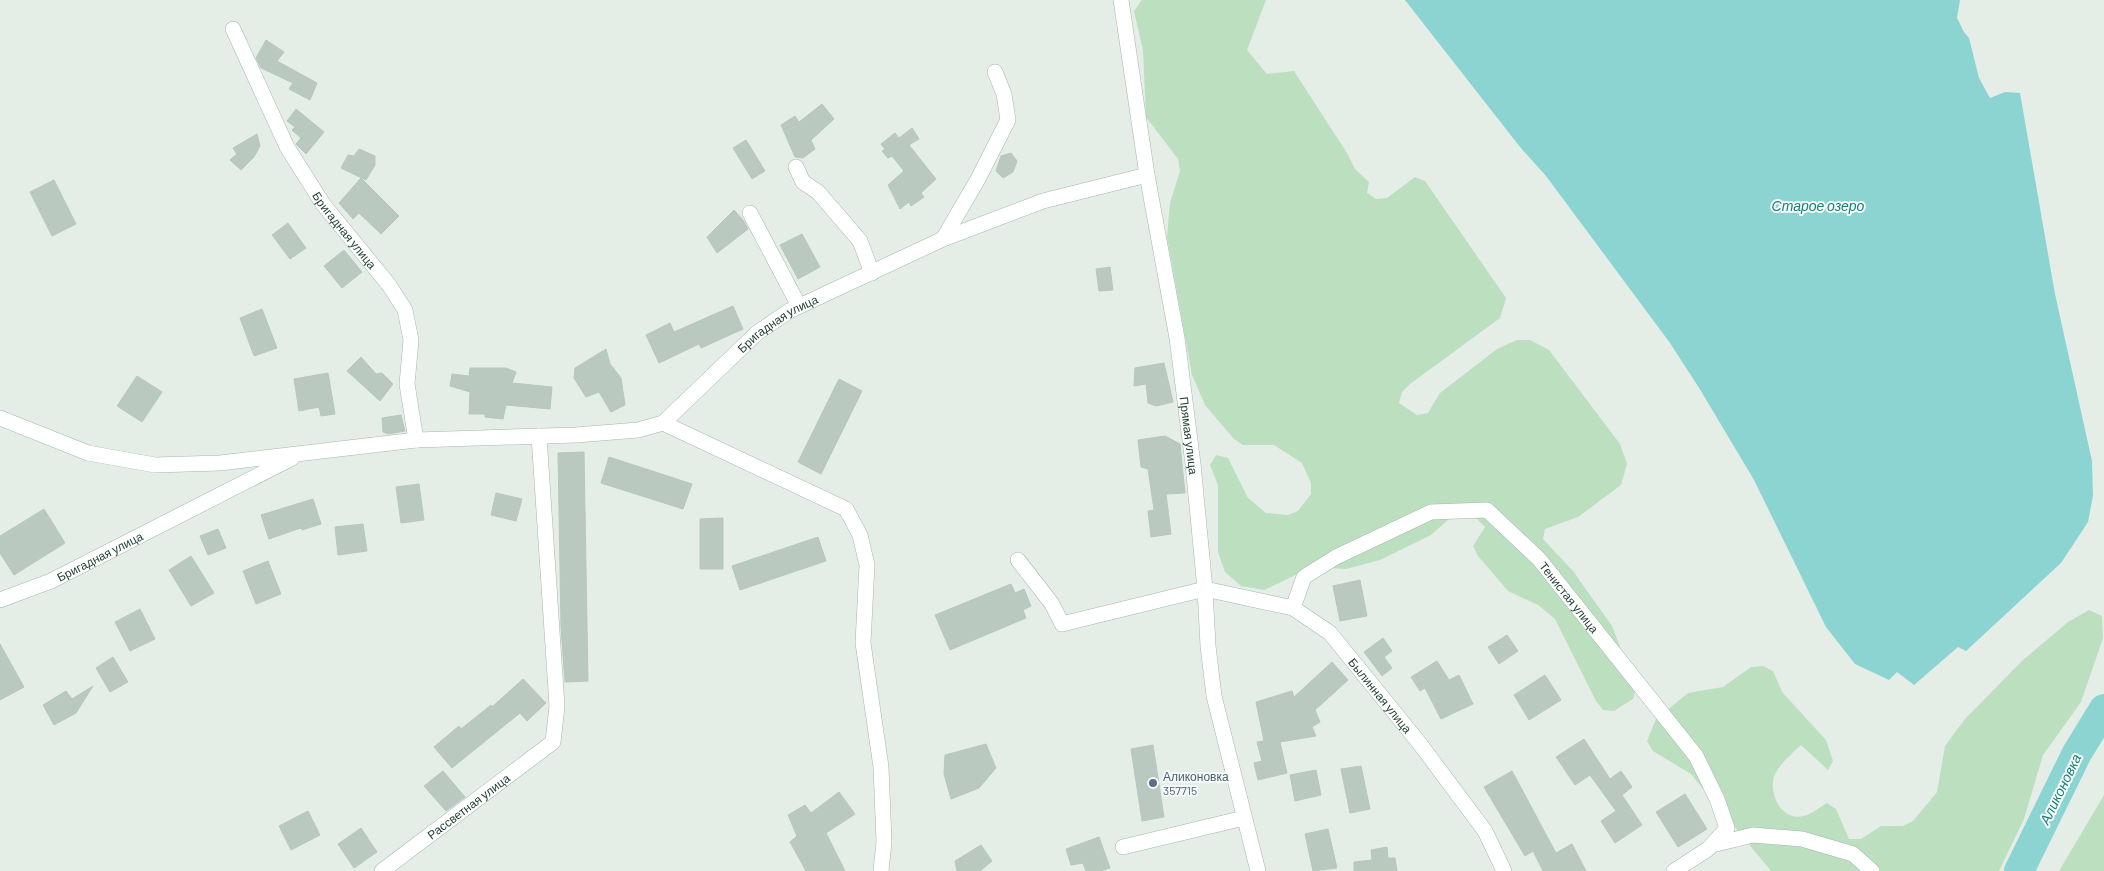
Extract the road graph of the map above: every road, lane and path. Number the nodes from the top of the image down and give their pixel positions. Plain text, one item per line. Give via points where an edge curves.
1 (1121, 0) edge
2 (234, 29) dead end
3 (995, 72) dead end
4 (796, 167) dead end
5 (1147, 176) junction
6 (750, 212) dead end
7 (943, 239) junction
8 (872, 273) junction
9 (798, 306) junction
10 (0, 418) edge
11 (663, 423) junction
12 (539, 436) junction
13 (416, 440) junction
14 (302, 452) junction
15 (1018, 560) dead end
16 (1205, 589) junction
17 (0, 600) edge
18 (1293, 608) junction
19 (1244, 818) junction
20 (1712, 844) junction
21 (1123, 847) dead end
22 (382, 871) edge
23 (881, 871) edge
24 (1258, 871) edge
25 (1504, 871) edge
26 (1674, 871) edge
27 (1872, 871) edge

1 - 5 street, Прямая улица
2 - 13 street, Бригадная улица via 287,147 324,204 405,310 411,340 407,384
3 - 7 street via 1004,94 1008,120
4 - 8 street via 803,182 818,192 860,241
5 - 7 street, Бригадная улица via 1043,201
5 - 16 street, Прямая улица via 1177,338
6 - 9 street
7 - 8 street, Бригадная улица
8 - 9 street, Бригадная улица
9 - 11 street, Бригадная улица via 757,333
10 - 14 street, Бригадная улица via 88,453 155,465 220,463
11 - 12 street, Бригадная улица via 638,430
11 - 23 street via 846,509 860,535 867,565 863,643 881,767 884,842
12 - 13 street, Бригадная улица
12 - 22 street, Рассветная улица via 557,706 553,742
13 - 14 street, Бригадная улица
14 - 17 street, Бригадная улица via 51,581
15 - 16 street via 1052,604 1062,624
16 - 18 street, Былинная улица
16 - 19 street, Прямая улица via 1214,696
18 - 20 street, Тенистая улица via 1304,577 1336,557 1431,512 1487,510 1539,559 1696,756 1728,828
18 - 25 street, Былинная улица via 1330,633 1408,729 1486,831
19 - 21 street
19 - 24 street, Прямая улица
20 - 26 street, Тенистая улица
20 - 27 street via 1754,836 1802,839 1853,854

